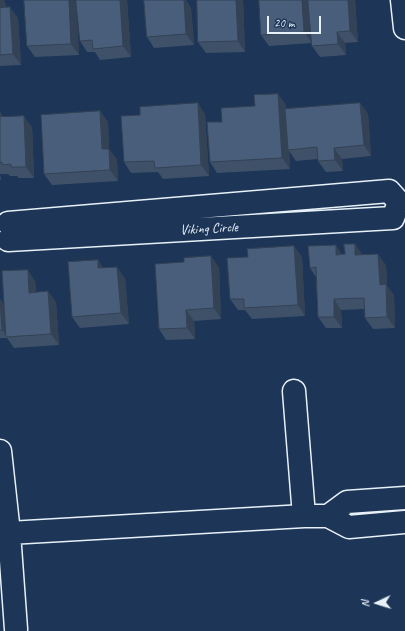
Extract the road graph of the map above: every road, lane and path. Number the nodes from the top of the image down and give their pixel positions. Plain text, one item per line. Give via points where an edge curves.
1 (402, 0) edge
2 (405, 28) edge
3 (322, 197) junction
4 (402, 202) edge
5 (235, 204) junction
6 (155, 221) junction
7 (324, 222) junction
8 (237, 227) junction
9 (4, 231) edge
10 (294, 391) dead end
11 (0, 451) edge
12 (405, 498) edge
13 (304, 516) junction
14 (328, 516) junction
15 (405, 522) edge
16 (9, 533) junction
17 (16, 629) dead end

1 - 2 street
3 - 4 street, Viking Circle via 389,192
3 - 5 street, Viking Circle
3 - 7 street
4 - 7 street, Viking Circle via 393,218
5 - 6 street, Viking Circle
5 - 8 street
6 - 8 street, Viking Circle
6 - 9 street, Viking Circle
7 - 8 street, Viking Circle
10 - 13 street
11 - 16 street
12 - 14 street via 346,502
13 - 14 street
13 - 16 street
14 - 15 street via 349,527
16 - 17 street

